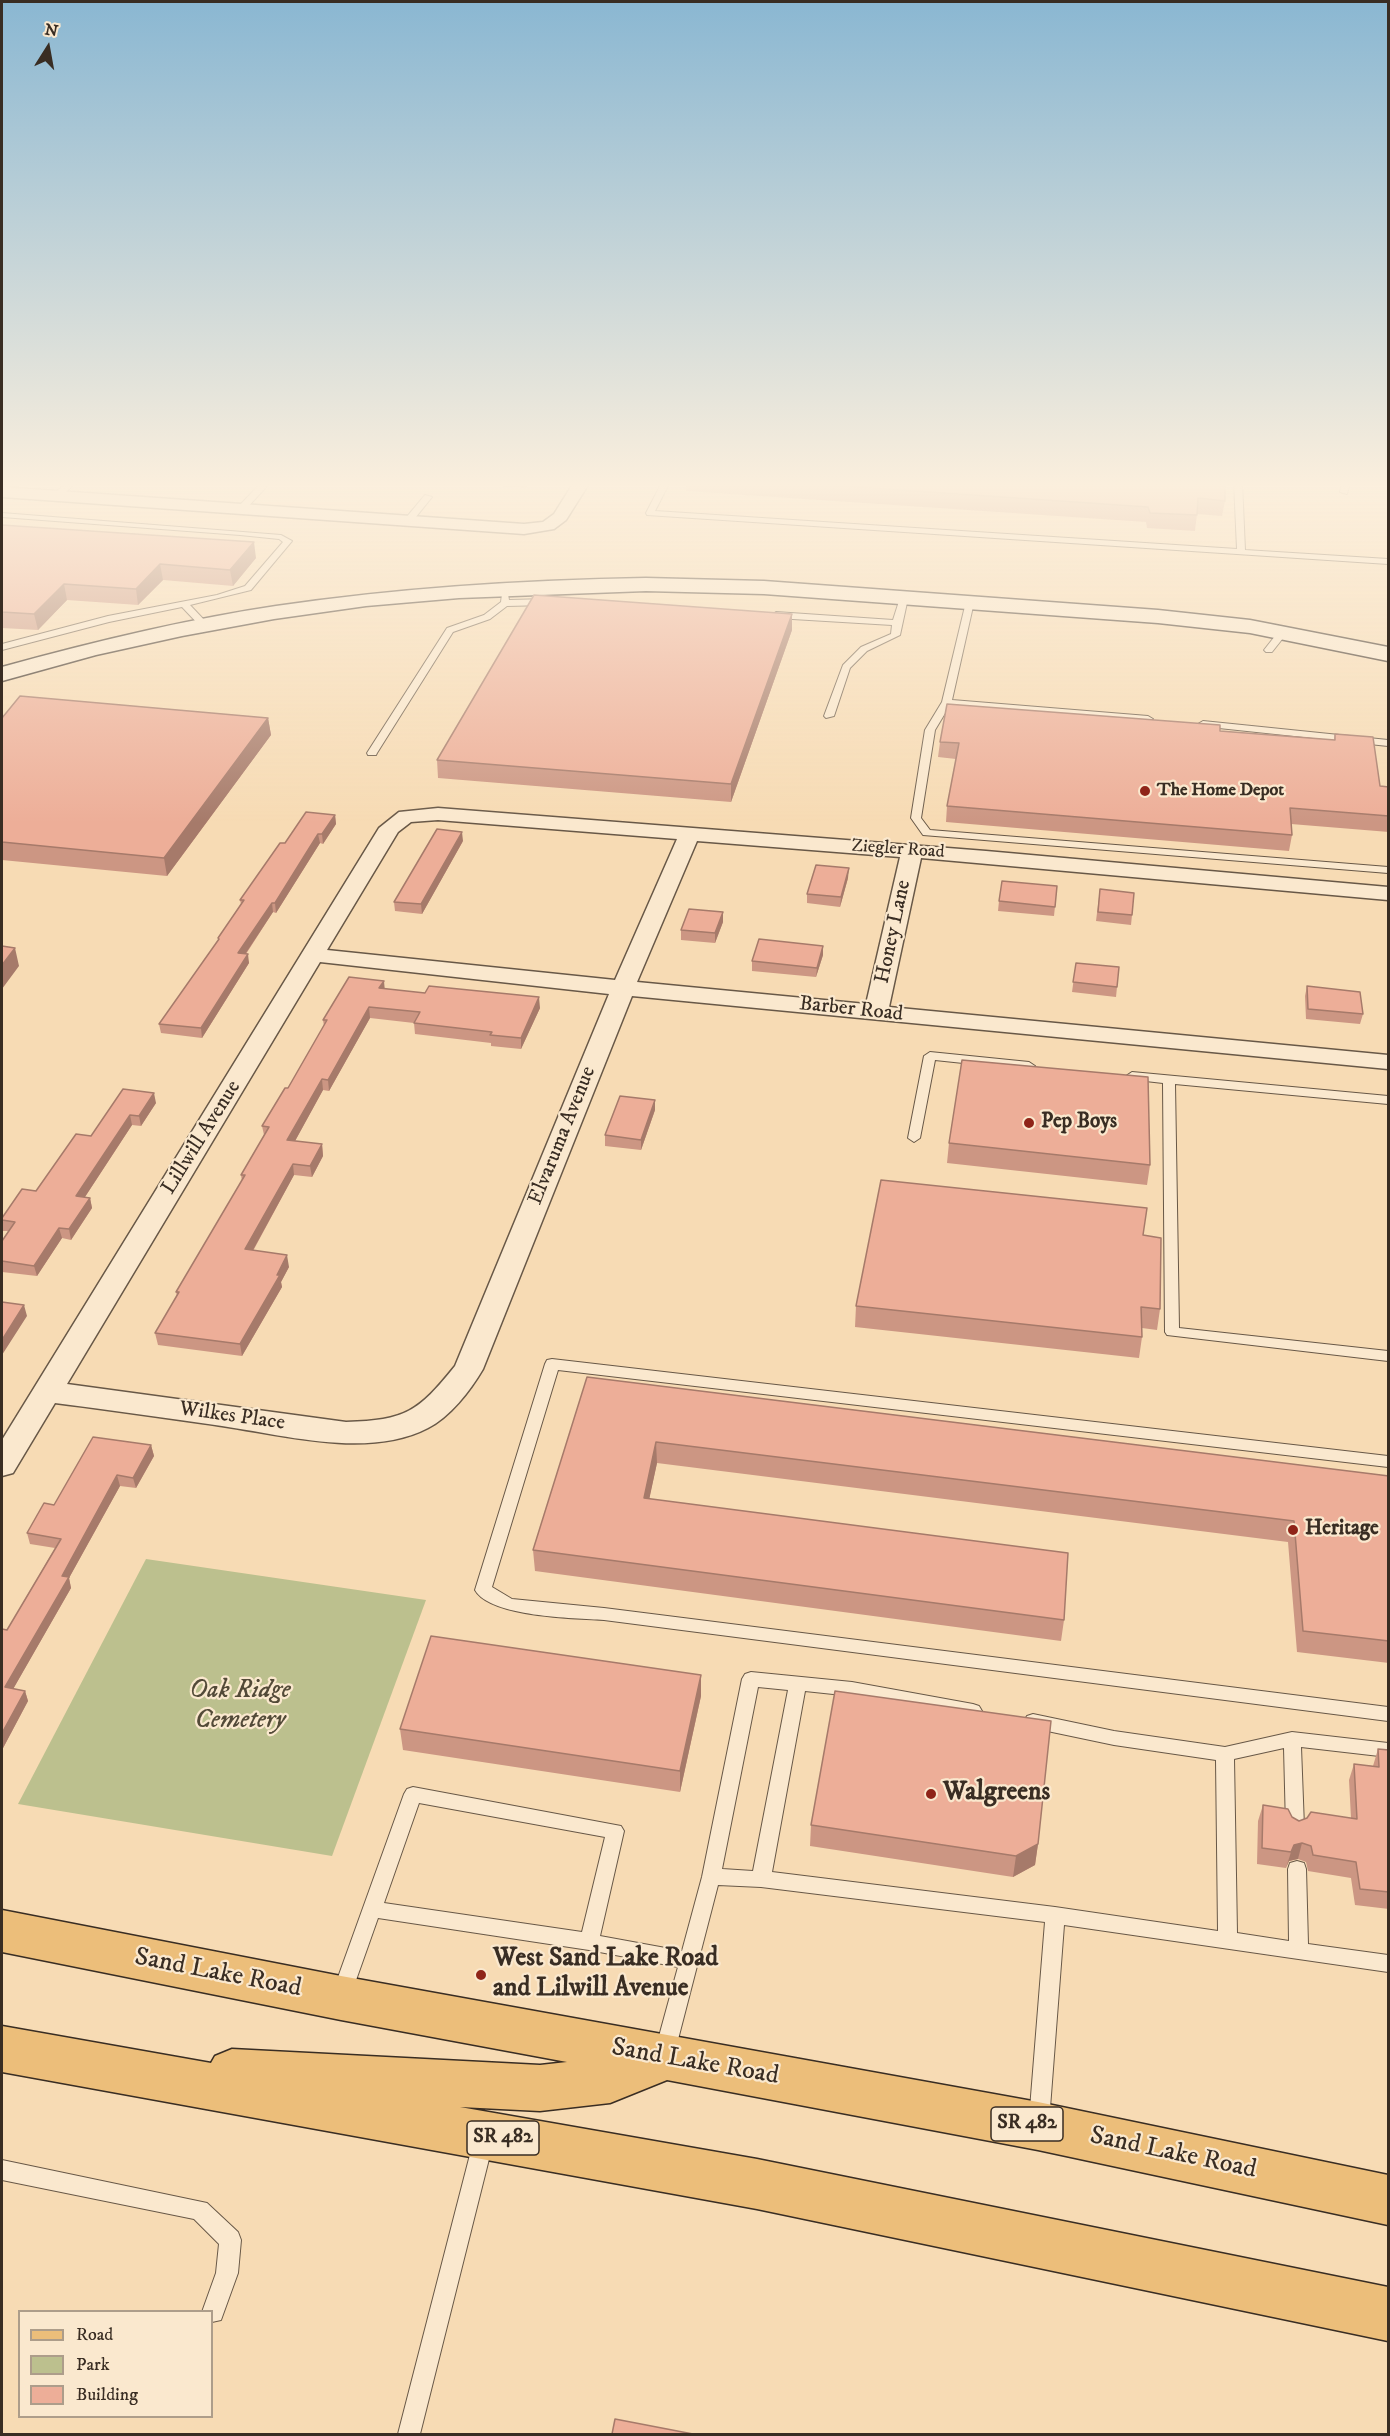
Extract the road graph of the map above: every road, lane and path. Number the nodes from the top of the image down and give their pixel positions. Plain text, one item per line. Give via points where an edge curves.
1 (217, 596) edge
2 (505, 596) junction
3 (508, 596) edge
4 (872, 596) edge
5 (904, 598) junction
6 (562, 602) edge
7 (970, 603) junction
8 (184, 604) junction
9 (769, 614) edge
10 (897, 623) junction
11 (204, 625) junction
12 (2, 646) edge
13 (1389, 654) edge
14 (2, 674) edge
15 (947, 702) junction
16 (829, 716) dead end
17 (1155, 720) edge
18 (1188, 723) edge
19 (1389, 743) edge
20 (372, 753) dead end
21 (406, 816) joint
22 (689, 835) junction
23 (912, 851) junction
24 (1389, 870) edge
25 (1389, 893) edge
26 (314, 955) junction
27 (623, 988) junction
28 (876, 1013) junction
29 (1389, 1062) edge
30 (1038, 1067) edge
31 (1121, 1075) edge
32 (1169, 1080) junction
33 (1389, 1100) edge
34 (914, 1138) dead end
35 (1389, 1356) edge
36 (46, 1391) junction
37 (418, 1423) joint
38 (1389, 1461) edge
39 (2, 1465) edge
40 (798, 1684) junction
41 (987, 1713) edge
42 (1389, 1714) edge
43 (1010, 1717) edge
44 (1292, 1739) junction
45 (1389, 1750) edge
46 (1225, 1754) junction
47 (1295, 1827) edge
48 (1297, 1869) dead end
49 (711, 1877) junction
50 (761, 1879) junction
51 (372, 1909) junction
52 (1055, 1915) junction
53 (2, 1931) edge
54 (1228, 1940) junction
55 (589, 1942) junction
56 (1299, 1951) junction
57 (690, 1961) junction
58 (1389, 1965) edge
59 (341, 1998) junction
60 (2, 2049) edge
61 (663, 2059) junction
62 (91, 2065) junction
63 (1038, 2126) junction
64 (485, 2135) junction
65 (2, 2170) edge
66 (1389, 2200) edge
67 (213, 2312) edge
68 (1389, 2314) edge
69 (409, 2434) edge

1 - 8 lane
2 - 3 street
2 - 6 lane
2 - 11 street via 375,599
2 - 20 lane via 487,617 450,630
4 - 5 street
5 - 7 street
5 - 10 lane
7 - 13 street via 1232,624 1276,641
7 - 15 lane
8 - 11 lane
8 - 12 lane
9 - 10 lane
10 - 16 lane via 895,635 864,650 846,667
11 - 14 street via 63,656
15 - 17 lane
15 - 24 lane via 930,730 916,818 927,833
18 - 19 lane
21 - 22 street, Ziegler Road via 438,814
21 - 26 street, Lillwill Avenue via 390,828
22 - 23 street, Ziegler Road
22 - 27 street, Elvaruma Avenue
23 - 25 street, Ziegler Road
23 - 28 street, Honey Lane
26 - 27 street, Barber Road
26 - 36 street, Lillwill Avenue
27 - 28 street, Barber Road
27 - 37 street, Elvaruma Avenue via 468,1369 444,1401
28 - 29 street, Barber Road
30 - 34 lane via 930,1056
31 - 32 lane
32 - 33 lane
32 - 35 lane via 1172,1332
36 - 37 street, Wilkes Place via 346,1433 382,1432
36 - 39 street, Lillwill Avenue
38 - 42 lane via 552,1364 483,1590 509,1605 628,1616
40 - 41 lane via 852,1689
40 - 49 lane via 752,1679
40 - 50 lane
43 - 46 lane via 1114,1738
44 - 45 lane
44 - 46 lane
44 - 47 lane
46 - 54 lane
48 - 56 lane
49 - 50 lane
49 - 57 lane
50 - 52 lane
51 - 55 lane
51 - 55 lane via 413,1794 615,1831
51 - 59 lane
52 - 54 lane
52 - 63 lane
53 - 59 main road, Sand Lake Road / SR 482
54 - 56 lane
55 - 57 lane
56 - 58 lane
57 - 61 lane
59 - 61 main road, Sand Lake Road / SR 482
60 - 62 main road, SR 482
61 - 62 main road via 610,2080 540,2088
61 - 63 main road, Sand Lake Road / SR 482
62 - 64 main road, SR 482
63 - 66 main road, Sand Lake Road / SR 482
64 - 68 main road, SR 482 via 757,2184
64 - 69 lane
65 - 67 lane via 200,2210 230,2240 227,2273

